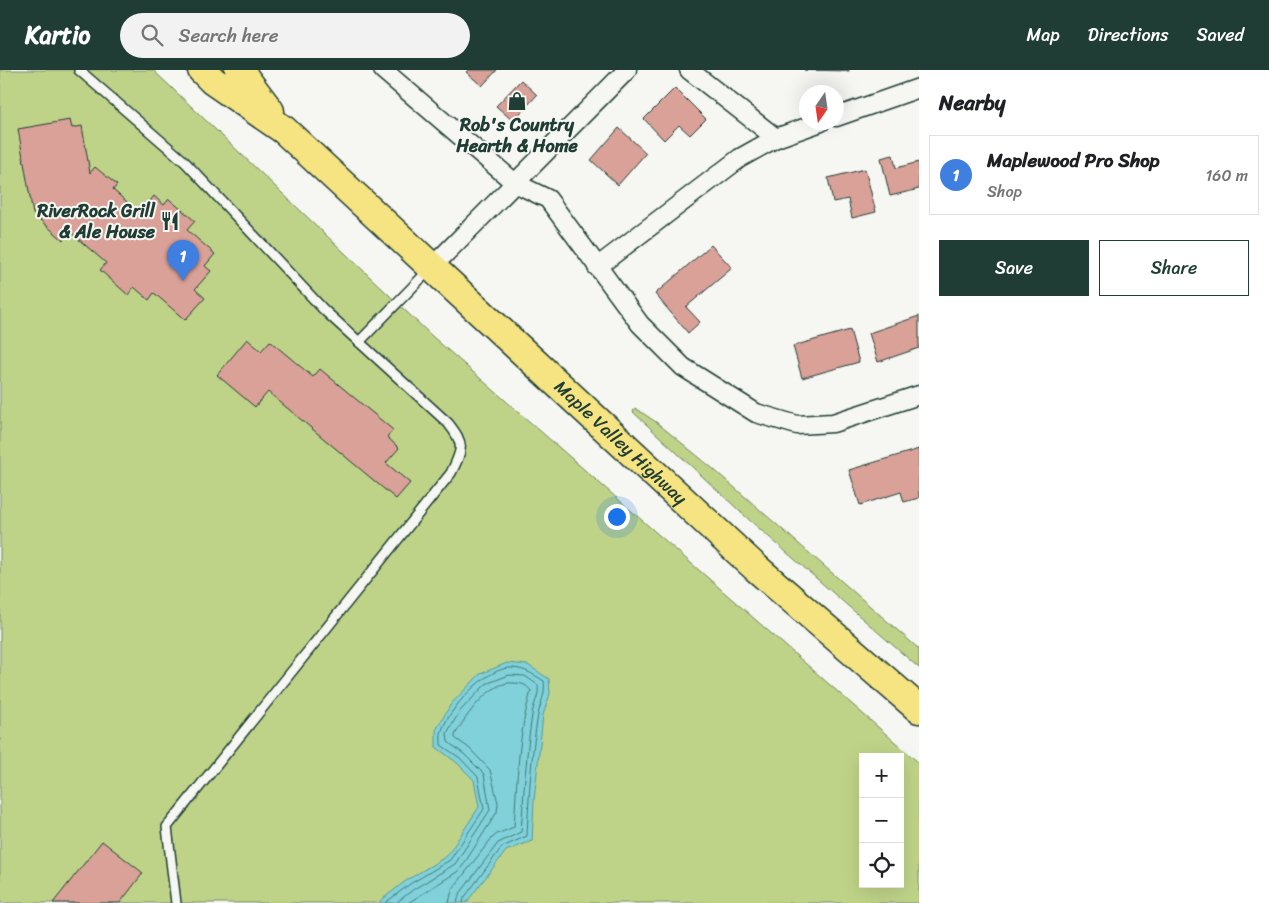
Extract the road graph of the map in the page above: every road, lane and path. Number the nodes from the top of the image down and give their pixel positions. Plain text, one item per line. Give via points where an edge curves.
1 (79, 70) edge
2 (202, 70) edge
3 (239, 70) edge
4 (383, 70) edge
5 (627, 70) edge
6 (689, 70) edge
7 (919, 88) edge
8 (844, 114) edge
9 (284, 130) junction
10 (799, 130) edge
11 (776, 138) junction
12 (515, 183) junction
13 (597, 267) junction
14 (431, 268) junction
15 (359, 342) junction
16 (919, 395) edge
17 (919, 709) edge
18 (176, 903) edge

1 - 15 lane via 185,162 324,310
2 - 9 main road, Maple Valley Highway
3 - 9 main road, Maple Valley Highway
4 - 12 street
5 - 12 street
6 - 11 street
7 - 8 street
9 - 14 main road, Maple Valley Highway
10 - 11 street
11 - 13 street via 740,158
12 - 13 street via 548,199
12 - 14 street
13 - 16 street via 640,324 682,367 756,413 797,425 833,423
14 - 15 lane
14 - 17 main road, Maple Valley Highway via 755,567
15 - 18 lane via 448,423 459,436 459,457 451,473 167,827

